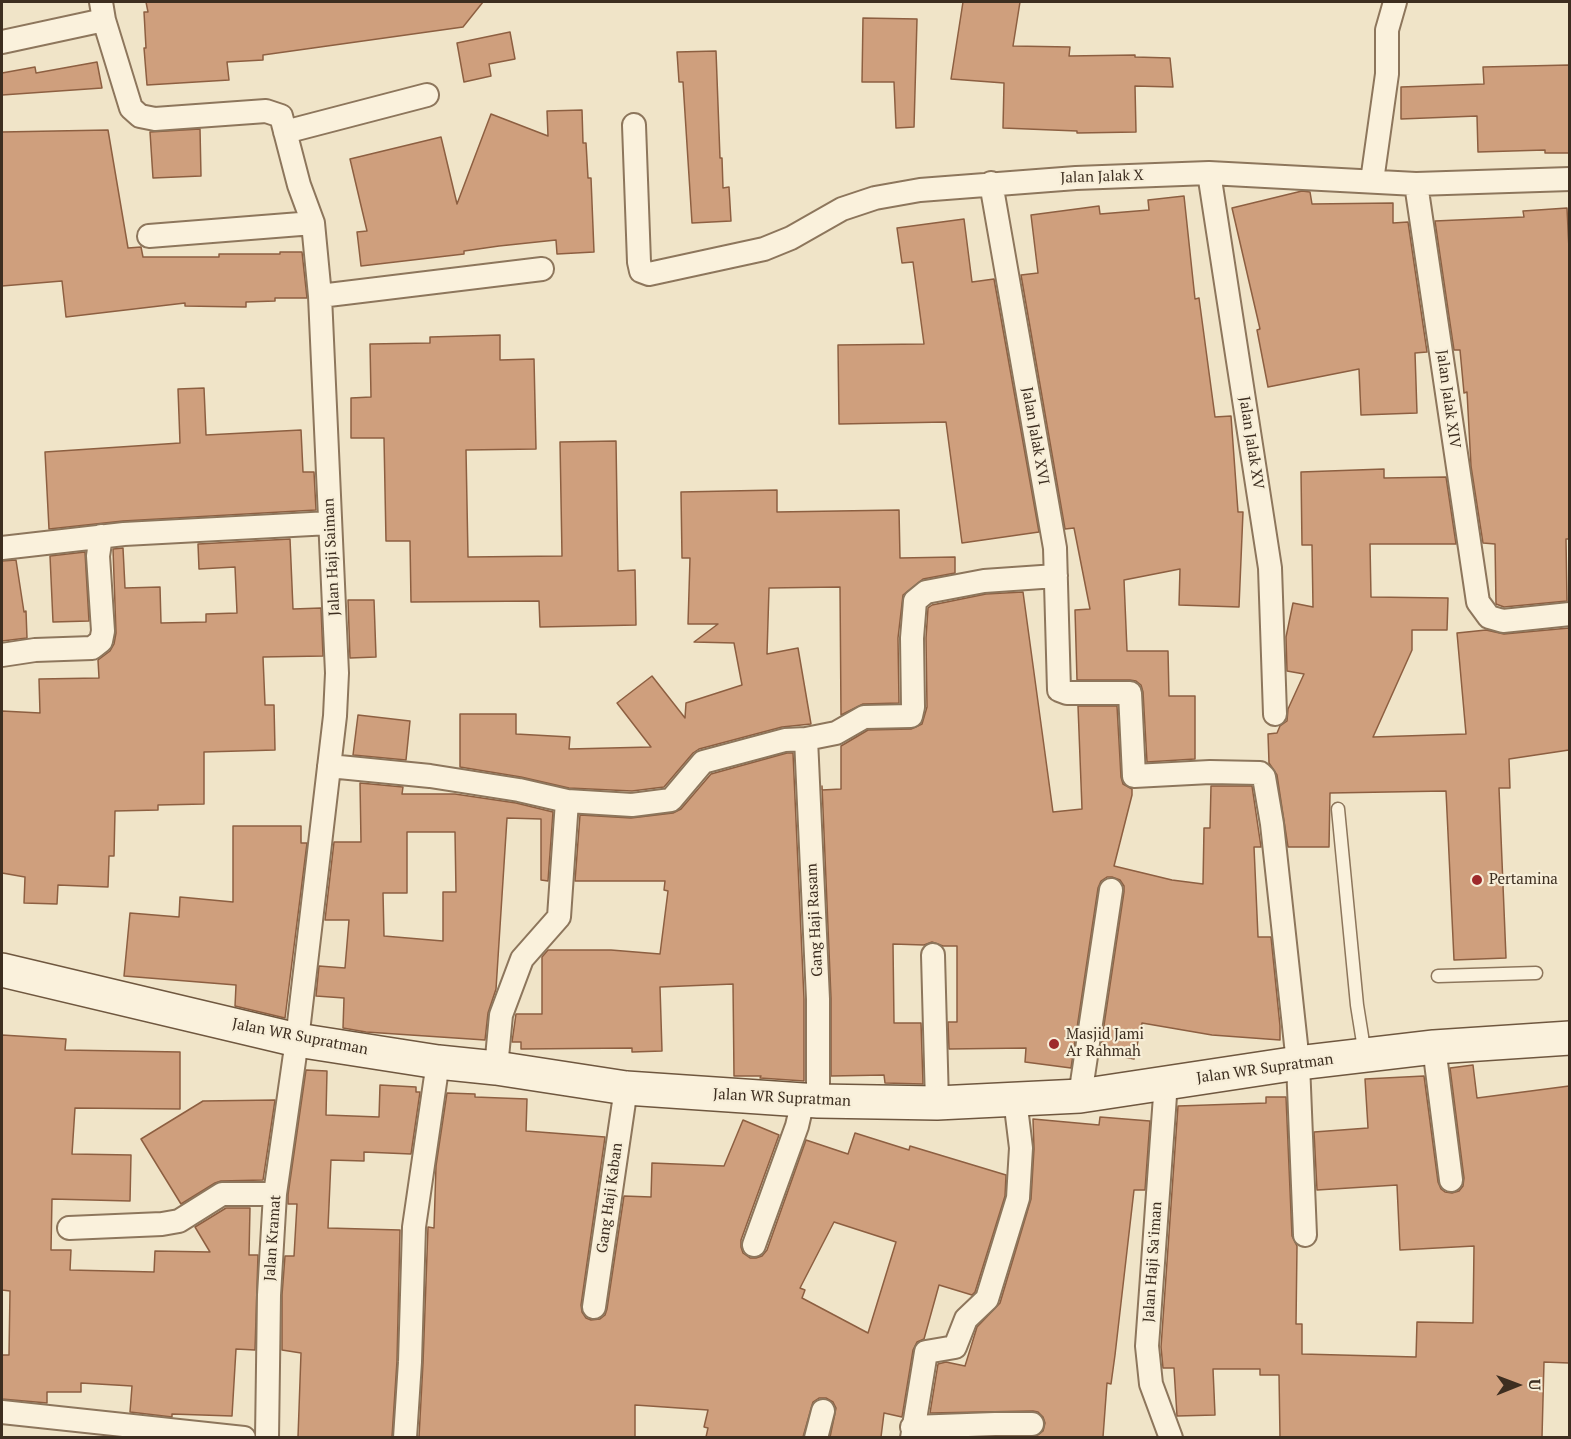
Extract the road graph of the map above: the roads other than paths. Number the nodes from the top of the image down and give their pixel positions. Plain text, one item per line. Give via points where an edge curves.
1 (1395, 2) edge
2 (102, 11) edge
3 (2, 42) edge
4 (427, 95) dead end
5 (634, 125) dead end
6 (285, 132) junction
7 (1209, 173) junction
8 (1569, 178) edge
9 (1372, 181) junction
10 (991, 183) junction
11 (1416, 184) junction
12 (313, 223) junction
13 (149, 236) dead end
14 (542, 269) dead end
15 (320, 296) junction
16 (330, 523) junction
17 (101, 536) junction
18 (2, 548) edge
19 (1056, 576) junction
20 (1569, 614) edge
21 (2, 656) edge
22 (1275, 714) dead end
23 (806, 739) junction
24 (329, 766) junction
25 (567, 801) junction
26 (1338, 809) dead end
27 (1111, 891) dead end
28 (933, 955) dead end
29 (2, 970) edge
30 (1536, 973) dead end
31 (1438, 976) dead end
32 (1569, 1038) edge
33 (297, 1040) junction
34 (1434, 1047) junction
35 (1365, 1055) junction
36 (438, 1062) junction
37 (1298, 1063) junction
38 (496, 1068) junction
39 (1166, 1082) junction
40 (626, 1088) junction
41 (1080, 1096) junction
42 (1015, 1099) junction
43 (810, 1101) junction
44 (937, 1103) junction
45 (1451, 1180) dead end
46 (275, 1194) junction
47 (69, 1228) dead end
48 (1305, 1235) dead end
49 (754, 1245) dead end
50 (594, 1307) dead end
51 (823, 1411) dead end
52 (2, 1412) edge
53 (1032, 1425) dead end
54 (78, 1429) edge
55 (912, 1432) edge
56 (244, 1437) edge
57 (267, 1437) edge
58 (405, 1437) edge
59 (816, 1437) edge
60 (1171, 1437) edge

1 - 9 street via 1387,30 1387,74
2 - 3 street
2 - 6 street via 131,108 140,116 156,119 274,112 281,116
4 - 6 street
5 - 10 street, Jalan Jalak X via 639,262 641,271 649,274 764,249 842,209 876,198
6 - 12 street, Jalan Haji Saiman
7 - 9 street, Jalan Jalak X
7 - 10 street, Jalan Jalak X
7 - 22 street, Jalan Jalak XV via 1270,568
8 - 11 street, Jalan Jalak X
9 - 11 street, Jalan Jalak X
10 - 19 street, Jalan Jalak XVI via 1055,548
11 - 20 street, Jalan Jalak XIV via 1478,602 1488,617 1503,621
12 - 13 street
12 - 15 street, Jalan Haji Saiman
14 - 15 street
15 - 16 street, Jalan Haji Saiman
16 - 17 street
16 - 24 street, Jalan Haji Saiman via 337,673
17 - 18 street
17 - 21 street via 100,641 92,648 35,650
19 - 23 street via 984,581 926,592 915,602 911,716 864,717 836,733
19 - 37 street, Jalan Jalak XVI via 1059,690 1130,693 1134,776 1260,773 1264,777
23 - 25 street via 785,740 703,762 671,800 632,805
23 - 43 street, Gang Haji Rasam via 819,999
24 - 25 street via 430,776
24 - 33 street, Jalan Haji Saiman
25 - 38 street via 559,917 522,959 501,1015
26 - 35 lane
27 - 41 street
28 - 44 street
29 - 33 street, Jalan WR Supratman
30 - 31 lane
32 - 34 street, Jalan WR Supratman
33 - 36 street, Jalan WR Supratman
33 - 46 street, Jalan Kramat
34 - 35 street, Jalan WR Supratman
34 - 45 street
35 - 37 street, Jalan WR Supratman
36 - 38 street, Jalan WR Supratman
36 - 58 street via 414,1227
37 - 39 street, Jalan WR Supratman
37 - 48 street
38 - 40 street, Jalan WR Supratman
39 - 41 street, Jalan WR Supratman
39 - 60 street, Jalan Haji Sa'iman via 1147,1346 1150,1384
40 - 43 street, Jalan WR Supratman
40 - 50 street, Gang Haji Kaban
41 - 42 street, Jalan WR Supratman
42 - 44 street, Jalan WR Supratman
42 - 55 street via 1021,1149 1018,1198 987,1299 966,1319 955,1347 926,1352
43 - 44 street, Jalan WR Supratman
43 - 49 street, Gang Haji Rasam via 797,1126
46 - 47 street via 222,1194 189,1216 162,1224
46 - 57 street, Jalan Kramat
51 - 59 street
52 - 54 street
53 - 55 street via 995,1424
54 - 56 street

